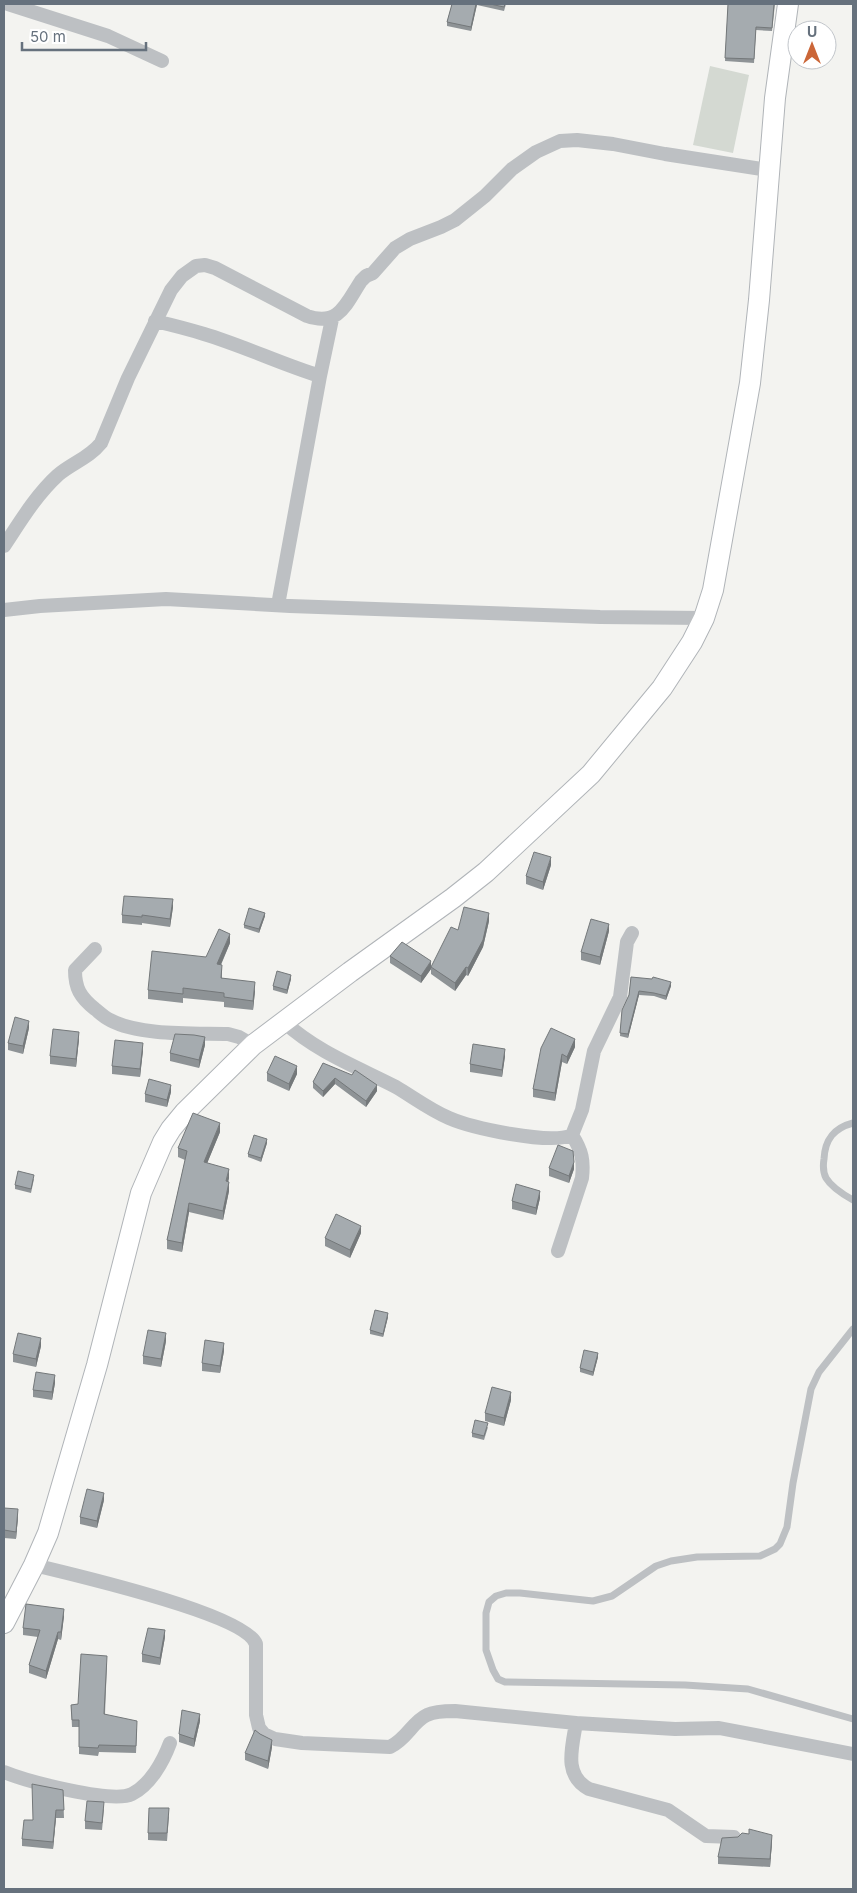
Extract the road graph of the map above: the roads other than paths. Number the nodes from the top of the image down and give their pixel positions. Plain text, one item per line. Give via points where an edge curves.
1 (8, 4) edge
2 (788, 4) edge
3 (162, 61) dead end
4 (768, 170) junction
5 (332, 319) junction
6 (156, 321) junction
7 (320, 376) junction
8 (4, 546) edge
9 (278, 605) junction
10 (4, 610) edge
11 (704, 618) junction
12 (632, 932) dead end
13 (95, 949) dead end
14 (284, 1022) junction
15 (253, 1045) junction
16 (853, 1123) edge
17 (572, 1135) junction
18 (853, 1200) edge
19 (558, 1251) dead end
20 (853, 1330) edge
21 (34, 1565) junction
22 (4, 1623) edge
23 (853, 1719) edge
24 (576, 1723) junction
25 (170, 1743) dead end
26 (853, 1754) edge
27 (4, 1772) edge
28 (734, 1837) edge

1 - 3 street via 108,36
2 - 4 main road
4 - 5 street via 613,144 577,140 551,144 512,169 455,220 395,248 373,273 361,281 340,314
4 - 11 main road via 750,383 713,590
5 - 6 street via 317,320 306,316 202,264 182,276 171,290
5 - 7 street
6 - 7 street via 204,334
6 - 8 street via 101,443 95,451 59,474
7 - 9 street
9 - 10 street via 166,599
9 - 11 street
11 - 14 main road via 662,688 591,774 486,872
12 - 17 street via 627,942 620,997 594,1051 582,1110
13 - 15 street via 75,970 75,983 88,1004 109,1020 146,1030 228,1034
14 - 15 main road
14 - 17 street via 301,1037 346,1064 395,1087 448,1118 488,1130 567,1138
15 - 21 main road via 185,1112 163,1142 154,1162 141,1193 62,1488
16 - 18 lane via 834,1132 828,1139 823,1166 826,1178
17 - 19 street via 581,1149 584,1168
20 - 23 lane via 819,1372 811,1389 787,1526 775,1549 760,1556 670,1561 656,1566 612,1596 592,1601 520,1593 496,1596 486,1612 486,1650 498,1679 505,1682 748,1689
21 - 22 main road
21 - 24 street via 173,1602 252,1636 256,1644 256,1715 259,1728 275,1739 390,1746 400,1742 427,1714 455,1711
24 - 26 street via 675,1729 719,1728
24 - 28 street via 570,1755 573,1774 581,1785 668,1810 706,1836
25 - 27 street via 144,1786 130,1795 82,1793

